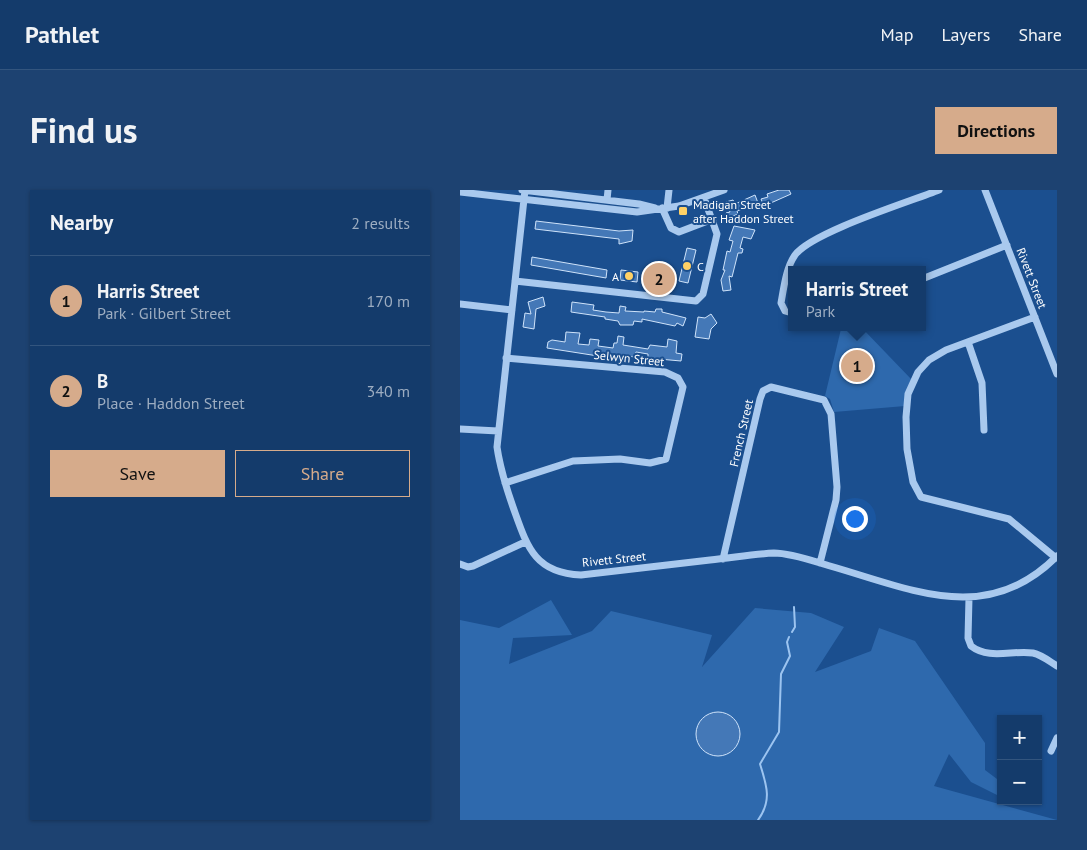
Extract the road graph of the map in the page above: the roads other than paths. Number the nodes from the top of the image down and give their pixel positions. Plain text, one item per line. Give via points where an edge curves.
1 (523, 190) edge
2 (608, 190) edge
3 (669, 190) edge
4 (724, 190) edge
5 (940, 190) edge
6 (985, 190) edge
7 (544, 191) edge
8 (460, 192) edge
9 (704, 198) junction
10 (524, 200) junction
11 (607, 200) junction
12 (544, 202) junction
13 (662, 208) junction
14 (712, 219) junction
15 (1007, 245) junction
16 (789, 266) edge
17 (788, 270) edge
18 (926, 277) edge
19 (515, 281) junction
20 (460, 304) edge
21 (512, 310) junction
22 (788, 312) edge
23 (1035, 317) junction
24 (968, 342) junction
25 (506, 358) junction
26 (1057, 374) edge
27 (460, 429) edge
28 (984, 430) dead end
29 (498, 431) junction
30 (505, 483) junction
31 (525, 542) junction
32 (1056, 557) edge
33 (723, 559) junction
34 (820, 563) junction
35 (460, 564) edge
36 (969, 598) junction
37 (1057, 666) edge
38 (1057, 738) edge
39 (1051, 751) dead end

1 - 7 street
1 - 10 street, Rivett Street
2 - 11 street
3 - 13 street
4 - 9 street
5 - 16 street via 830,232 804,247
6 - 15 street, Rivett Street
7 - 11 street
7 - 12 street
8 - 10 street
9 - 13 street
9 - 14 street
10 - 12 street
10 - 19 street, Rivett Street
11 - 13 street
12 - 13 street via 638,212
13 - 14 street via 671,228 676,231 682,232
14 - 19 street via 717,234 703,294 696,301
15 - 18 street
15 - 23 street, Rivett Street
17 - 22 street via 780,303
19 - 21 street, Rivett Street
20 - 21 street
21 - 25 street, Rivett Street
23 - 24 street
23 - 26 street, Rivett Street
24 - 28 street via 982,383
24 - 32 street via 929,360 918,372 908,394 907,449 916,490 921,497 1009,519
25 - 29 street, Rivett Street
25 - 30 street, Selwyn Street via 665,372 674,375 683,387 666,459 650,463 620,459 573,461
27 - 29 street
29 - 30 street, Rivett Street via 500,467
30 - 31 street, Rivett Street
31 - 33 street, Rivett Street via 543,564 570,574
31 - 35 street via 473,566
32 - 36 street, Rivett Street via 1030,580 1016,587
33 - 34 street, Rivett Street via 776,553
33 - 34 street, French Street via 760,399 763,391 771,387 824,400 831,414 836,500
34 - 36 street, Rivett Street via 927,593
36 - 37 street via 968,638 971,646 988,654 1040,655
38 - 39 street

